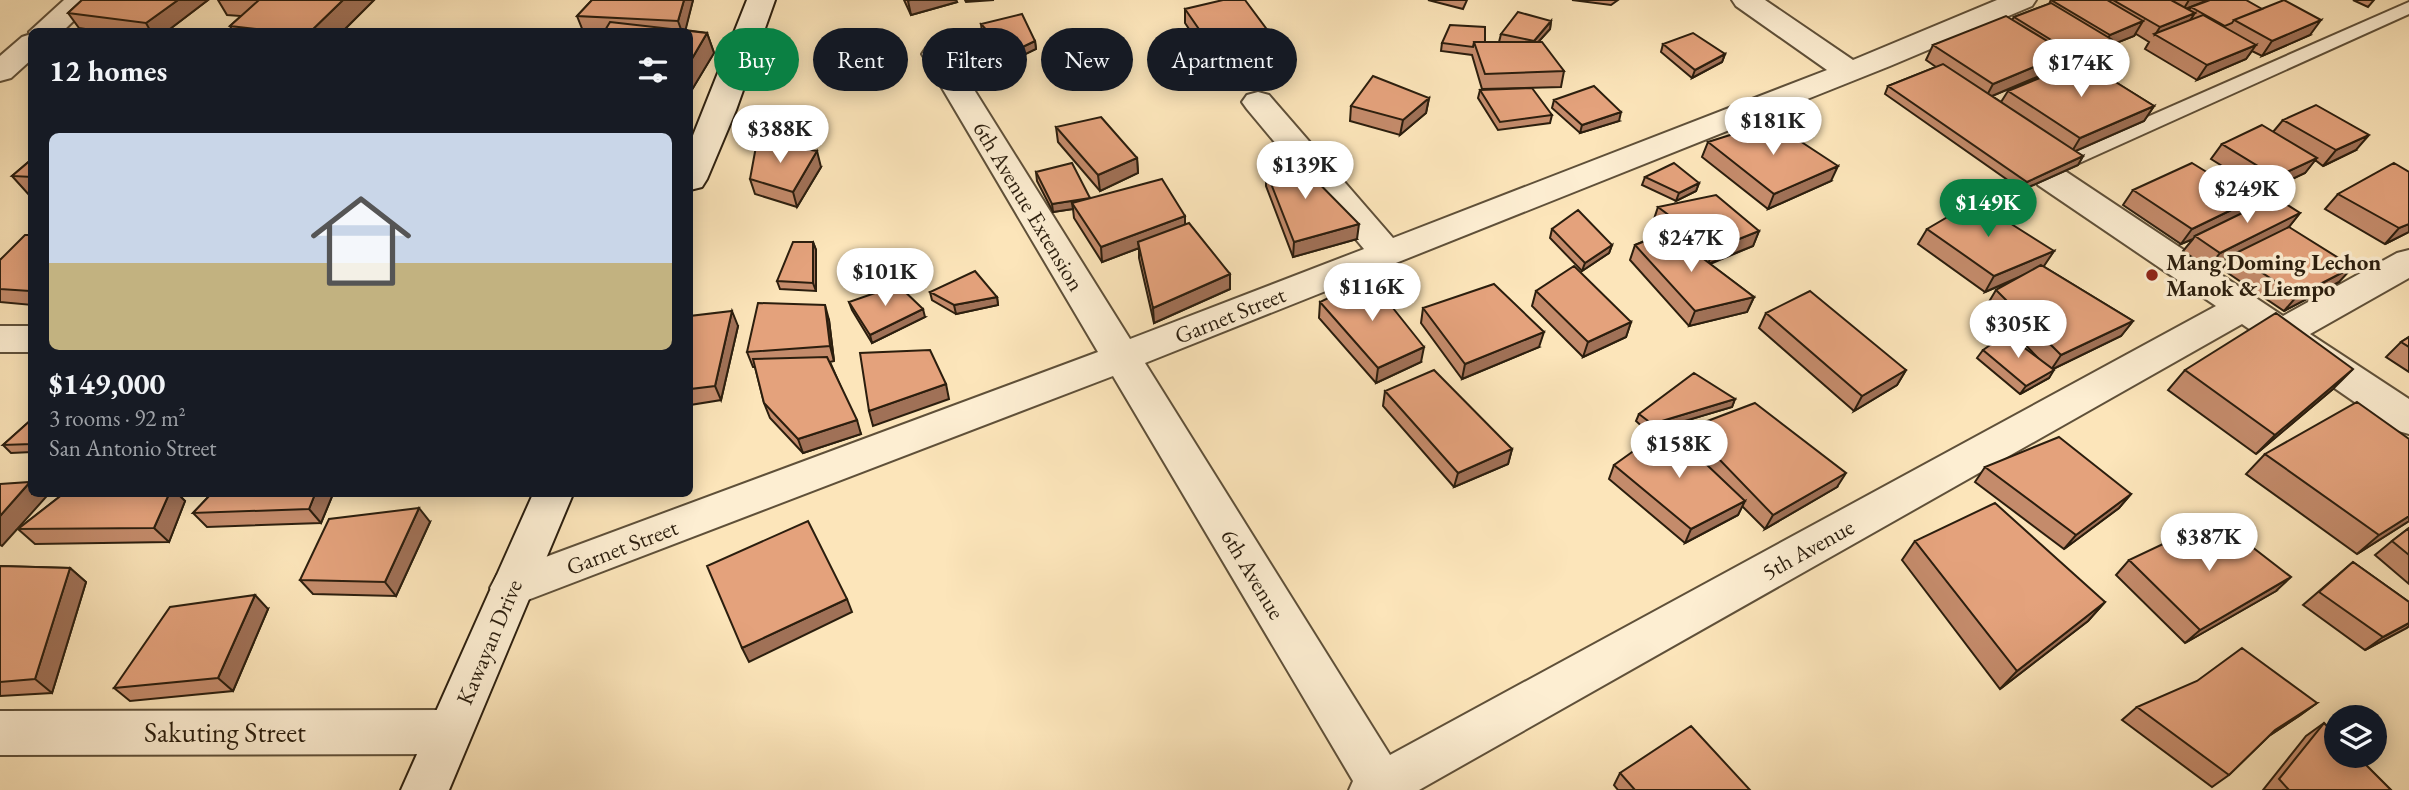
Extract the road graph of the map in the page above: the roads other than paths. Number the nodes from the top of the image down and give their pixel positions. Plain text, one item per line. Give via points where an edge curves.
1 (80, 0) edge
2 (761, 0) edge
3 (1746, 0) edge
4 (2022, 0) edge
5 (2409, 6) edge
6 (48, 28) edge
7 (1876, 69) junction
8 (959, 91) edge
9 (1258, 102) dead end
10 (2060, 168) joint
11 (693, 172) edge
12 (1387, 253) junction
13 (2409, 262) edge
14 (2244, 307) junction
15 (2281, 333) junction
16 (28, 338) edge
17 (0, 339) edge
18 (1121, 358) junction
19 (2409, 419) edge
20 (552, 497) edge
21 (512, 588) junction
22 (449, 732) junction
23 (0, 733) edge
24 (1380, 788) edge
25 (425, 790) edge

1 - 6 street
2 - 11 street
3 - 7 street
4 - 7 street, Garnet Street
5 - 10 lane
7 - 12 street, Garnet Street
8 - 18 street, 6th Avenue Extension
9 - 12 street
10 - 14 street
12 - 18 street, Garnet Street
13 - 15 street
14 - 15 street
14 - 24 street, 5th Avenue
15 - 19 street
16 - 17 street
18 - 21 street, Garnet Street
18 - 24 street, 6th Avenue
20 - 21 street, Kawayan Drive
21 - 22 street, Kawayan Drive
22 - 23 street, Sakuting Street
22 - 25 street, Kawayan Drive

